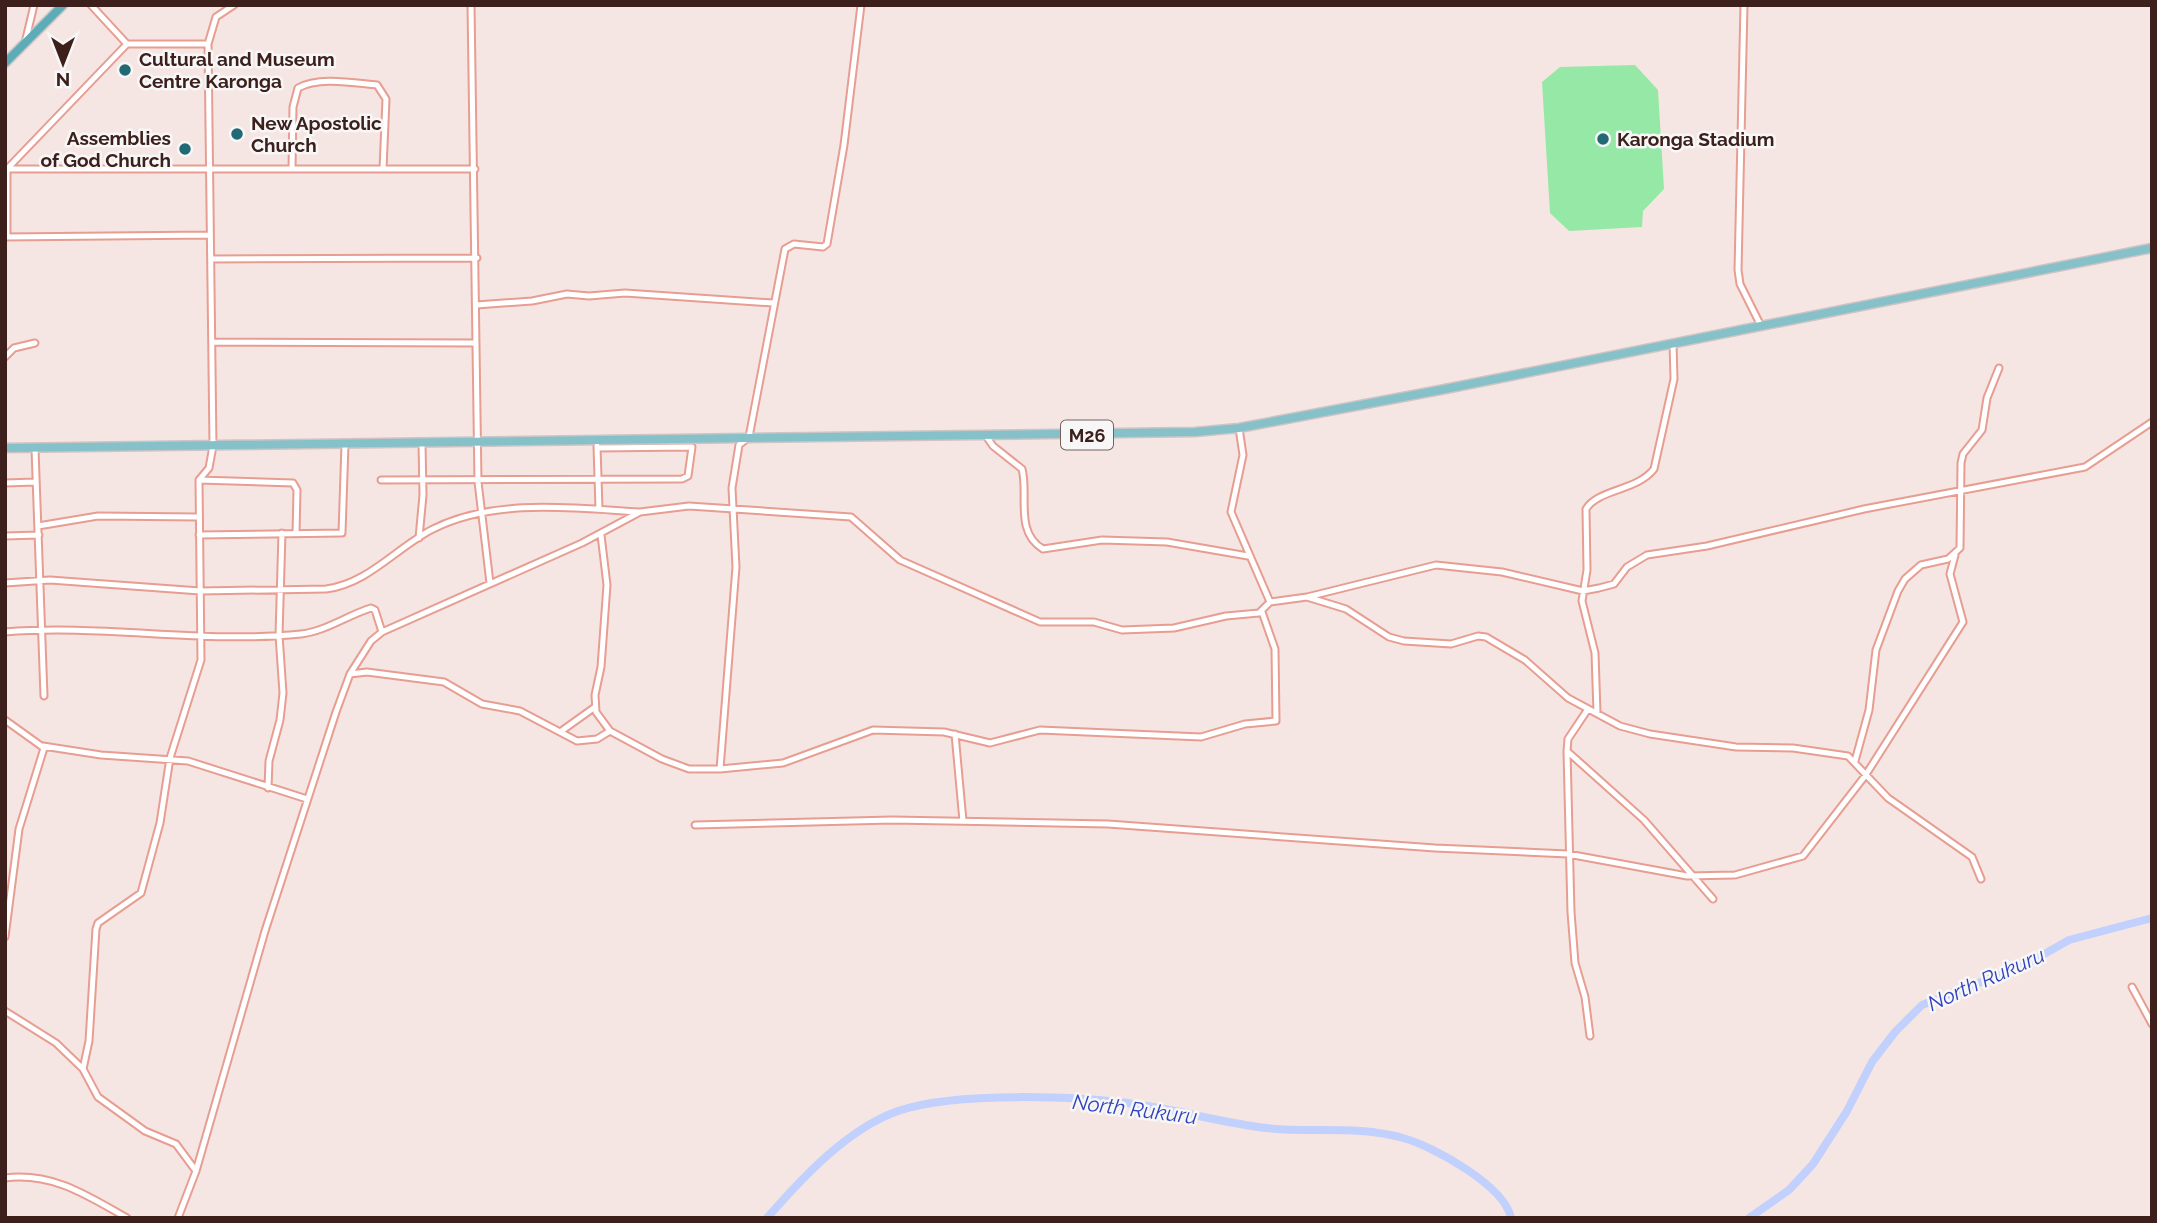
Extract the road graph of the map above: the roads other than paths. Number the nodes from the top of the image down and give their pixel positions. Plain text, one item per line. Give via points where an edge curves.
1 (34, 5) edge
2 (63, 5) edge
3 (90, 5) edge
4 (234, 5) edge
5 (471, 5) edge
6 (861, 5) edge
7 (1744, 5) edge
8 (25, 44) junction
9 (127, 44) junction
10 (208, 44) junction
11 (5, 63) edge
12 (7, 169) junction
13 (292, 169) junction
14 (383, 169) junction
15 (475, 169) junction
16 (210, 170) junction
17 (210, 235) junction
18 (6, 237) edge
19 (2152, 248) edge
20 (477, 258) junction
21 (211, 259) junction
22 (773, 303) junction
23 (476, 305) junction
24 (1760, 324) junction
25 (212, 342) junction
26 (35, 343) dead end
27 (476, 343) junction
28 (1673, 343) junction
29 (5, 357) edge
30 (1999, 368) dead end
31 (2152, 422) edge
32 (1239, 428) junction
33 (986, 436) junction
34 (749, 438) junction
35 (478, 441) junction
36 (422, 443) junction
37 (345, 444) junction
38 (596, 444) junction
39 (213, 446) junction
40 (5, 448) edge
41 (35, 449) junction
42 (199, 480) junction
43 (382, 480) dead end
44 (598, 480) junction
45 (35, 482) junction
46 (422, 482) junction
47 (478, 482) junction
48 (5, 483) edge
49 (1958, 492) junction
50 (598, 509) junction
51 (733, 509) junction
52 (481, 512) junction
53 (640, 512) junction
54 (198, 517) junction
55 (38, 526) junction
56 (282, 533) junction
57 (296, 534) junction
58 (601, 534) junction
59 (39, 535) junction
60 (199, 535) junction
61 (5, 536) edge
62 (419, 538) junction
63 (1955, 555) junction
64 (1248, 556) junction
65 (39, 580) junction
66 (5, 583) edge
67 (490, 583) junction
68 (282, 589) junction
69 (200, 591) junction
70 (1583, 591) junction
71 (1307, 597) junction
72 (1270, 602) junction
73 (1262, 612) junction
74 (41, 629) junction
75 (5, 632) edge
76 (382, 632) junction
77 (203, 635) junction
78 (279, 635) junction
79 (350, 674) junction
80 (44, 696) dead end
81 (595, 707) junction
82 (1588, 709) junction
83 (1597, 713) junction
84 (5, 720) edge
85 (610, 731) junction
86 (560, 732) junction
87 (955, 734) junction
88 (43, 746) junction
89 (1567, 751) junction
90 (170, 758) junction
91 (1855, 761) junction
92 (720, 769) junction
93 (1865, 775) junction
94 (268, 788) junction
95 (307, 799) junction
96 (963, 821) junction
97 (695, 825) dead end
98 (1568, 854) junction
99 (1693, 876) junction
100 (1981, 879) dead end
101 (1713, 899) dead end
102 (5, 937) edge
103 (2132, 987) dead end
104 (5, 1012) edge
105 (2152, 1024) edge
106 (1590, 1037) dead end
107 (83, 1069) junction
108 (196, 1171) junction
109 (5, 1178) edge
110 (127, 1218) edge
111 (178, 1218) edge

1 - 8 street
2 - 8 highway
3 - 9 street
4 - 10 street via 216,17
5 - 15 street
6 - 22 street via 827,244 788,245
7 - 24 street via 1738,270
8 - 11 highway
9 - 10 street
9 - 12 street
10 - 16 street
12 - 16 street
12 - 18 street
13 - 14 street
13 - 14 street via 293,107 298,88 346,82 377,85 386,99
13 - 16 street
14 - 15 street
15 - 20 street
16 - 17 street
17 - 18 street
17 - 21 street
19 - 24 main road, M26
20 - 21 street
20 - 23 street
21 - 25 street
22 - 23 street via 625,293 567,294
22 - 34 street
23 - 27 street
24 - 28 main road, M26
25 - 27 street
25 - 39 street
26 - 29 street via 14,348
27 - 35 street
28 - 32 main road, M26
28 - 70 street via 1674,379 1657,460 1644,480 1588,505
30 - 49 street via 1987,398 1982,430 1963,454
31 - 49 street via 2085,467
32 - 33 main road, M26
32 - 64 street via 1243,455 1231,512
33 - 34 main road, M26
33 - 64 street via 1021,469 1025,521 1043,549 1102,540 1167,542
34 - 38 main road, M26
34 - 51 street via 739,445
35 - 36 main road, M26
35 - 38 main road, M26
35 - 47 street
36 - 37 main road, M26
36 - 46 street
37 - 39 main road, M26
37 - 57 street via 342,533
38 - 44 street
38 - 44 street via 692,447 688,476 682,480
39 - 41 main road, M26
39 - 42 street via 209,468
40 - 41 main road, M26
41 - 45 street
42 - 54 street
42 - 57 street via 293,483 297,490
43 - 46 street
44 - 47 street
44 - 50 street
45 - 48 street
45 - 55 street
46 - 47 street
46 - 62 street
47 - 52 street
49 - 63 street via 1960,548
49 - 70 street via 1707,547 1647,555 1627,567 1614,583
50 - 52 street
50 - 53 street
51 - 53 street via 690,506
51 - 73 street via 851,517 900,560 1040,622 1094,622 1122,630 1174,628
51 - 92 street via 736,567
52 - 62 street
52 - 67 street
53 - 58 street
54 - 55 street via 98,516
54 - 60 street
55 - 59 street
56 - 57 street
56 - 60 street
56 - 68 street
58 - 67 street
58 - 81 street via 607,585
59 - 61 street
59 - 65 street
60 - 69 street
62 - 68 street via 389,561 344,585
63 - 91 street via 1921,565 1898,591 1876,650 1869,710
63 - 93 street via 1950,574 1962,622
64 - 72 street
65 - 66 street
65 - 69 street
65 - 74 street
67 - 76 street
68 - 69 street
68 - 78 street
69 - 77 street
70 - 71 street via 1502,572 1436,565
70 - 83 street via 1596,660
71 - 72 street
71 - 82 street via 1346,609 1404,641 1451,644 1486,636
72 - 73 street
73 - 87 street via 1275,649 1276,721 1245,724 1201,737 1040,730 990,743
74 - 75 street
74 - 77 street
74 - 80 street
76 - 78 street via 372,608 309,632
76 - 79 street
77 - 78 street
77 - 90 street via 199,671
78 - 94 street via 283,693
79 - 86 street via 444,682 482,705 520,711
79 - 95 street
81 - 85 street
81 - 86 street
82 - 83 street
82 - 89 street via 1568,738
83 - 91 street via 1650,734 1736,747 1844,754
84 - 88 street
85 - 86 street via 587,741
85 - 92 street via 672,764
87 - 92 street via 873,730 789,762
87 - 96 street
88 - 90 street via 101,755
88 - 102 street via 19,829
89 - 98 street
89 - 99 street via 1644,820
90 - 94 street
90 - 107 street via 161,817 141,893 96,929
91 - 93 street
93 - 99 street via 1803,856 1735,875
93 - 100 street via 1888,799 1968,854
94 - 95 street
95 - 108 street
96 - 97 street
96 - 98 street via 1108,824
98 - 99 street
98 - 106 street via 1575,963
99 - 101 street
103 - 105 street
104 - 107 street via 56,1043
107 - 108 street via 98,1097 145,1132 176,1144
108 - 111 street
109 - 110 street via 29,1177 70,1186

